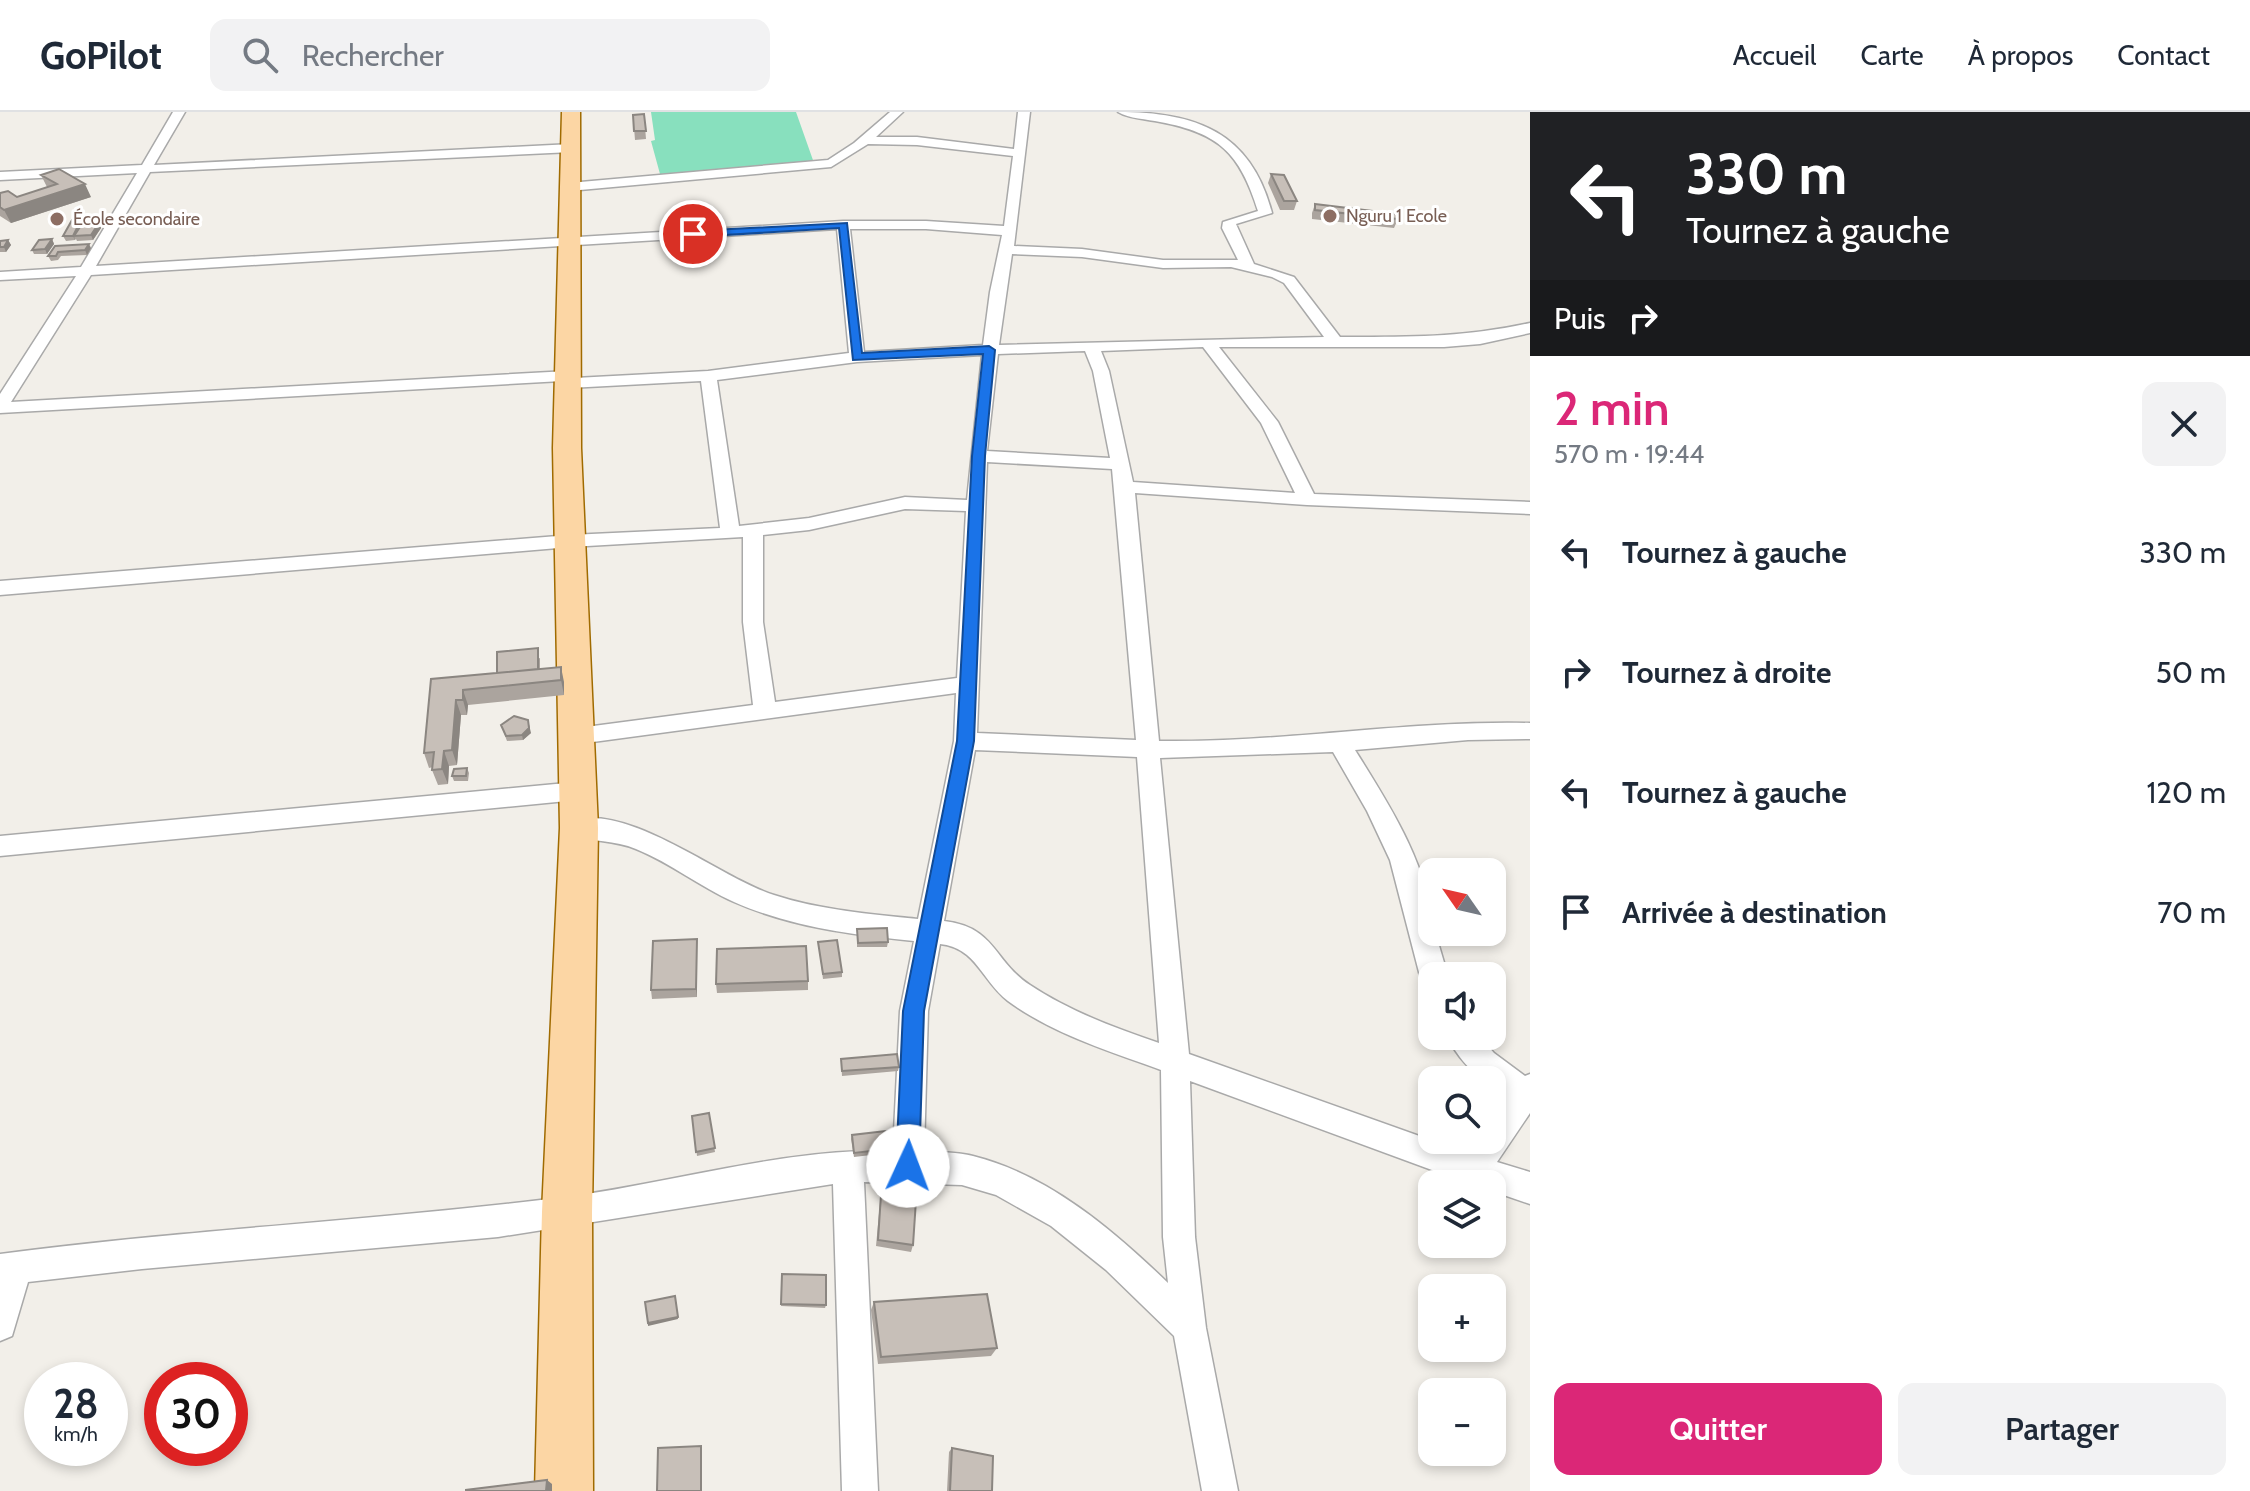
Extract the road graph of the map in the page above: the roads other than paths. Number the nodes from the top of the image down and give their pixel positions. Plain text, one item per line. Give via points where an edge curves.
1 (179, 112) edge
2 (897, 112) edge
3 (1024, 112) edge
4 (1124, 112) edge
5 (1148, 114) edge
6 (571, 130) edge
7 (865, 140) junction
8 (1020, 153) junction
9 (144, 169) junction
10 (0, 176) edge
11 (569, 187) junction
12 (843, 225) junction
13 (1008, 240) junction
14 (568, 243) junction
15 (1248, 266) junction
16 (86, 271) junction
17 (0, 276) edge
18 (1530, 328) edge
19 (1334, 340) junction
20 (1207, 342) junction
21 (1091, 346) junction
22 (989, 350) junction
23 (857, 357) junction
24 (708, 376) junction
25 (568, 379) junction
26 (0, 408) edge
27 (978, 456) junction
28 (1120, 464) junction
29 (1125, 487) junction
30 (1307, 499) junction
31 (977, 506) junction
32 (1530, 508) edge
33 (753, 531) junction
34 (730, 533) junction
35 (570, 541) junction
36 (0, 588) edge
37 (968, 684) junction
38 (765, 709) junction
39 (1530, 731) edge
40 (578, 736) junction
41 (965, 741) junction
42 (1339, 742) junction
43 (1148, 751) junction
44 (577, 791) junction
45 (579, 828) junction
46 (0, 846) edge
47 (930, 931) junction
48 (1430, 962) edge
49 (1473, 1050) edge
50 (1175, 1062) junction
51 (1528, 1091) edge
52 (847, 1166) junction
53 (908, 1166) junction
54 (1473, 1170) joint
55 (1506, 1180) edge
56 (1530, 1188) edge
57 (567, 1212) junction
58 (8, 1269) edge
59 (0, 1324) edge
60 (1189, 1328) junction
61 (564, 1491) edge
62 (860, 1491) edge
63 (1220, 1491) edge

1 - 9 street
2 - 7 street
3 - 8 street
4 - 5 street
5 - 15 street via 1215,135 1241,160 1265,213 1230,222
6 - 9 street
6 - 11 main road
7 - 8 street
7 - 11 street via 831,163
8 - 13 street
9 - 10 street
9 - 16 street
11 - 14 main road
12 - 13 street via 926,225
12 - 14 street
12 - 23 street
13 - 15 street via 1163,264
13 - 22 street
14 - 16 street
14 - 25 main road
15 - 19 street via 1289,280
16 - 17 street
16 - 26 street
18 - 19 street via 1444,342
19 - 20 street
20 - 21 street
20 - 30 street via 1269,422
21 - 22 street
21 - 28 street
22 - 23 street
22 - 27 street
23 - 24 street
24 - 25 street
24 - 34 street
25 - 26 street
25 - 35 main road
27 - 28 street
27 - 31 street
28 - 29 street
29 - 30 street
29 - 43 street
30 - 32 street
31 - 33 street via 905,503
31 - 37 street
33 - 34 street
33 - 38 street via 753,622
34 - 35 street
35 - 36 street
35 - 40 main road
37 - 38 street
37 - 41 street
38 - 40 street
39 - 42 street
40 - 44 main road
41 - 43 street
41 - 47 street
42 - 43 street
42 - 48 street via 1403,860
43 - 50 street
44 - 45 main road
44 - 46 street
45 - 47 street via 635,837 740,894 807,916
45 - 57 main road
47 - 50 street via 977,944 1002,980 1022,995 1094,1033
47 - 53 street via 914,1011
49 - 51 street
50 - 54 street
50 - 60 street via 1179,1237
51 - 54 street
52 - 53 street
52 - 57 street
52 - 62 street
53 - 60 street via 972,1171 1014,1188 1133,1269
55 - 56 street
57 - 58 street
57 - 61 main road
58 - 59 street
60 - 63 street

